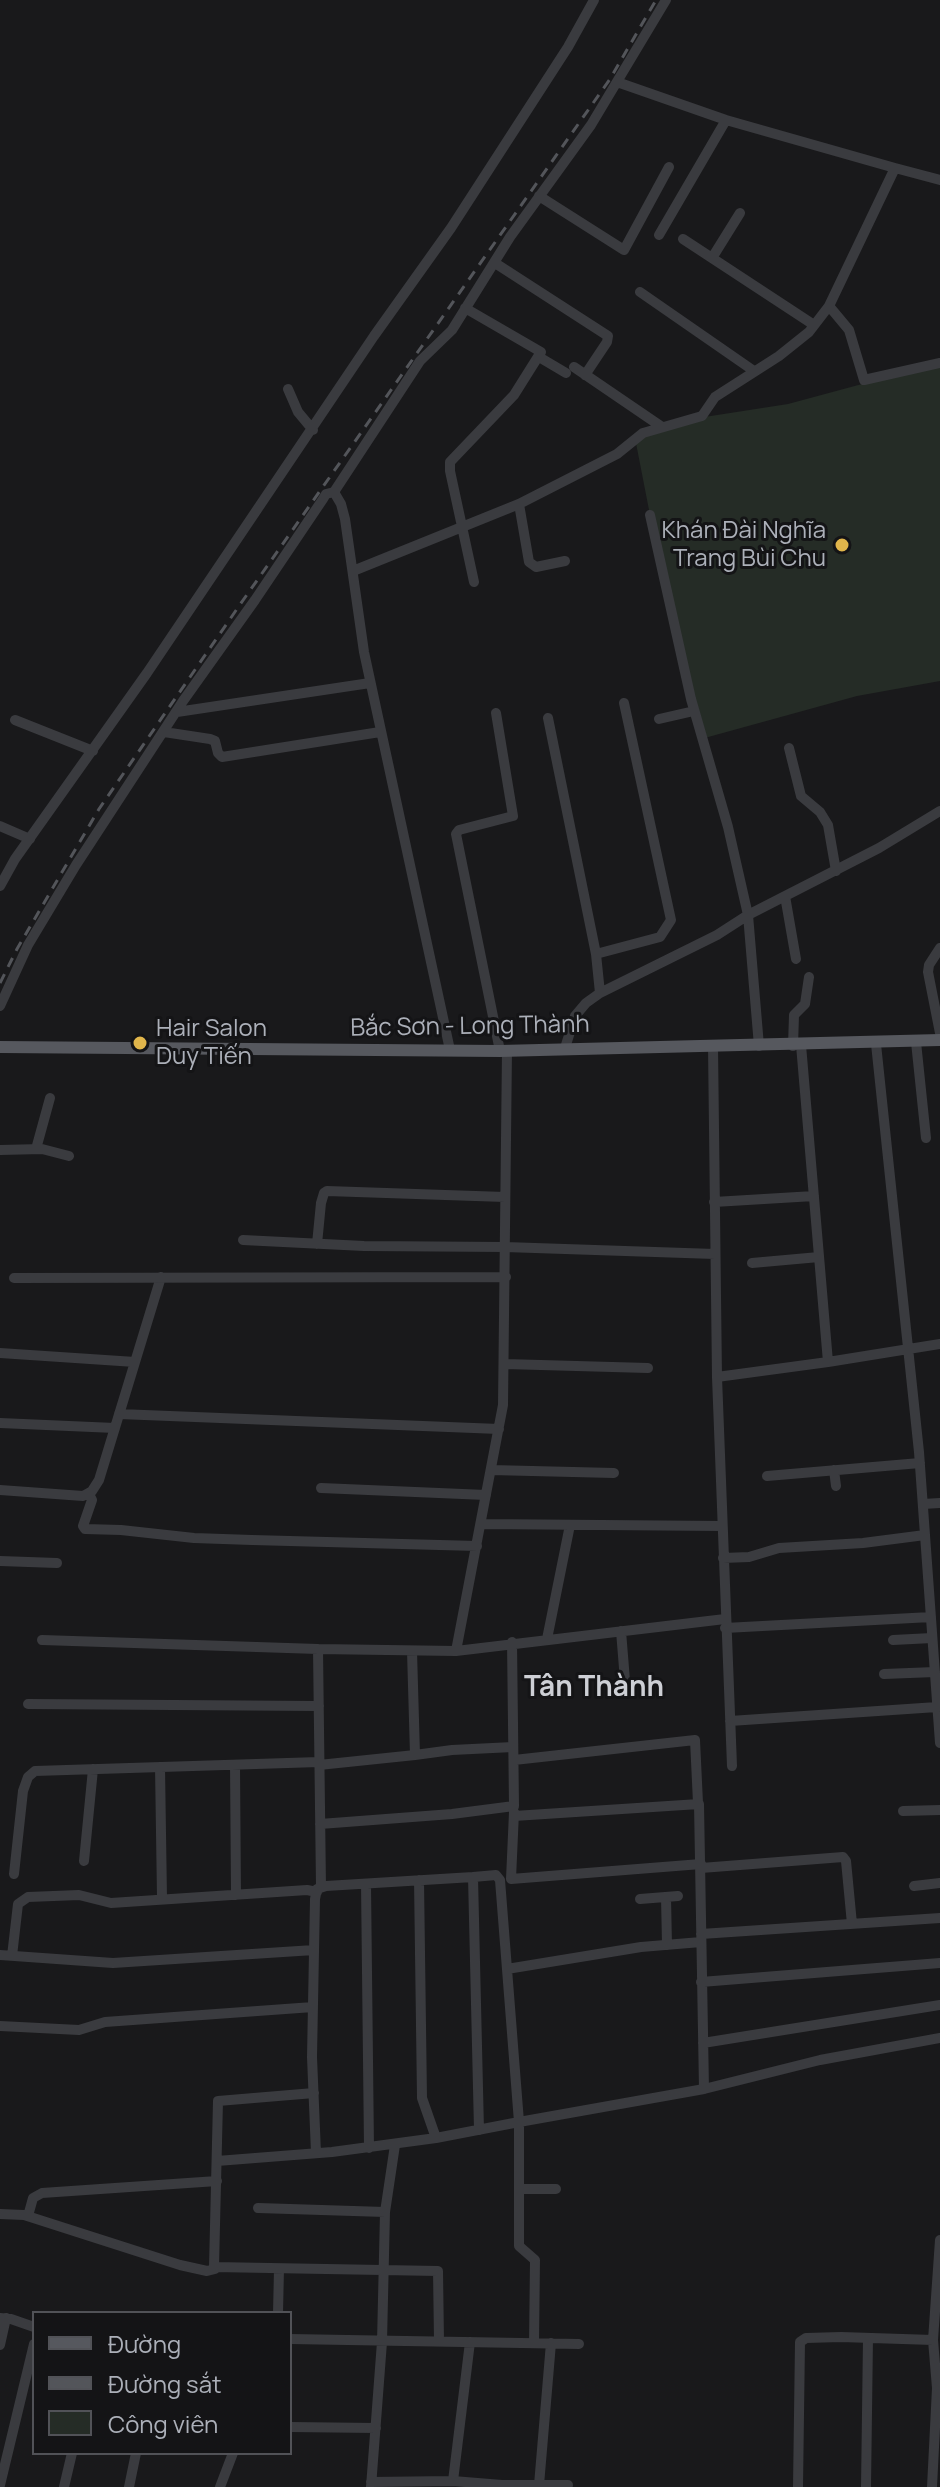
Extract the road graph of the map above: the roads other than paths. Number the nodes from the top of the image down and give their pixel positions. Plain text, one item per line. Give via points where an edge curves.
1 (594, 0) edge
2 (666, 0) edge
3 (617, 82) junction
4 (726, 120) junction
5 (669, 167) dead end
6 (895, 168) junction
7 (940, 180) edge
8 (539, 196) junction
9 (740, 213) dead end
10 (659, 235) dead end
11 (683, 239) dead end
12 (712, 258) junction
13 (495, 263) junction
14 (640, 292) dead end
15 (829, 306) junction
16 (465, 308) junction
17 (814, 325) junction
18 (548, 341) dead end
19 (540, 355) junction
20 (940, 363) edge
21 (754, 371) junction
22 (585, 375) junction
23 (288, 389) dead end
24 (662, 427) junction
25 (313, 430) junction
26 (334, 492) junction
27 (519, 504) junction
28 (650, 515) dead end
29 (462, 528) junction
30 (565, 561) dead end
31 (353, 571) junction
32 (474, 582) dead end
33 (370, 683) junction
34 (624, 703) dead end
35 (694, 711) junction
36 (177, 712) junction
37 (496, 713) dead end
38 (548, 718) dead end
39 (659, 719) dead end
40 (15, 720) dead end
41 (164, 732) junction
42 (380, 732) junction
43 (789, 748) dead end
44 (93, 751) junction
45 (940, 811) edge
46 (0, 826) edge
47 (30, 839) junction
48 (836, 871) junction
49 (1, 882) edge
50 (785, 896) junction
51 (748, 915) junction
52 (940, 948) edge
53 (596, 954) junction
54 (796, 959) dead end
55 (809, 977) dead end
56 (600, 993) junction
57 (0, 1006) edge
58 (940, 1033) edge
59 (940, 1040) edge
60 (916, 1042) junction
61 (876, 1044) junction
62 (797, 1045) junction
63 (713, 1046) junction
64 (759, 1046) junction
65 (0, 1047) edge
66 (565, 1048) junction
67 (450, 1050) junction
68 (503, 1050) junction
69 (50, 1098) dead end
70 (926, 1138) dead end
71 (36, 1149) junction
72 (0, 1150) edge
73 (69, 1156) dead end
74 (814, 1196) junction
75 (505, 1197) junction
76 (714, 1202) junction
77 (243, 1240) dead end
78 (317, 1244) junction
79 (505, 1247) junction
80 (715, 1254) junction
81 (819, 1257) junction
82 (752, 1263) dead end
83 (161, 1277) junction
84 (506, 1277) junction
85 (14, 1278) dead end
86 (940, 1344) edge
87 (907, 1349) junction
88 (0, 1353) edge
89 (135, 1362) junction
90 (828, 1362) junction
91 (505, 1364) junction
92 (648, 1368) dead end
93 (717, 1377) junction
94 (119, 1414) junction
95 (0, 1423) edge
96 (115, 1428) junction
97 (499, 1429) junction
98 (920, 1463) junction
99 (491, 1470) junction
100 (834, 1470) junction
101 (614, 1473) dead end
102 (767, 1476) dead end
103 (836, 1486) dead end
104 (321, 1488) dead end
105 (0, 1490) edge
106 (89, 1494) junction
107 (486, 1495) junction
108 (940, 1503) edge
109 (923, 1504) junction
110 (481, 1524) junction
111 (570, 1525) junction
112 (722, 1526) junction
113 (925, 1535) junction
114 (477, 1546) junction
115 (723, 1558) junction
116 (0, 1561) edge
117 (57, 1563) dead end
118 (935, 1599) edge
119 (931, 1617) junction
120 (725, 1624) junction
121 (621, 1631) junction
122 (932, 1638) junction
123 (547, 1639) junction
124 (42, 1640) dead end
125 (893, 1640) dead end
126 (512, 1642) junction
127 (318, 1649) junction
128 (412, 1651) junction
129 (456, 1651) junction
130 (936, 1667) edge
131 (884, 1674) dead end
132 (626, 1693) dead end
133 (28, 1704) dead end
134 (319, 1706) junction
135 (937, 1707) junction
136 (730, 1721) junction
137 (939, 1725) edge
138 (940, 1743) edge
139 (513, 1747) junction
140 (415, 1755) junction
141 (514, 1760) junction
142 (319, 1763) junction
143 (235, 1765) junction
144 (732, 1766) dead end
145 (160, 1767) junction
146 (93, 1769) junction
147 (698, 1803) junction
148 (940, 1810) edge
149 (514, 1811) junction
150 (903, 1811) dead end
151 (320, 1824) junction
152 (84, 1861) dead end
153 (701, 1866) junction
154 (14, 1874) dead end
155 (473, 1877) junction
156 (419, 1880) junction
157 (505, 1880) junction
158 (940, 1883) edge
159 (366, 1884) junction
160 (914, 1886) dead end
161 (319, 1889) junction
162 (236, 1895) junction
163 (162, 1898) junction
164 (640, 1899) dead end
165 (940, 1918) edge
166 (852, 1924) junction
167 (701, 1938) junction
168 (667, 1945) junction
169 (314, 1950) junction
170 (0, 1955) edge
171 (12, 1956) junction
172 (940, 1963) edge
173 (507, 1969) junction
174 (701, 1982) junction
175 (940, 2005) edge
176 (313, 2007) junction
177 (0, 2026) edge
178 (940, 2038) edge
179 (703, 2043) junction
180 (704, 2089) junction
181 (314, 2093) junction
182 (519, 2122) junction
183 (479, 2130) junction
184 (436, 2138) junction
185 (395, 2145) junction
186 (369, 2148) junction
187 (316, 2153) junction
188 (217, 2161) junction
189 (217, 2181) junction
190 (521, 2189) junction
191 (556, 2189) dead end
192 (258, 2208) dead end
193 (385, 2212) junction
194 (0, 2214) edge
195 (28, 2216) junction
196 (940, 2240) edge
197 (215, 2269) junction
198 (279, 2269) junction
199 (385, 2271) junction
200 (278, 2311) edge
201 (3, 2318) edge
202 (32, 2326) edge
203 (868, 2338) junction
204 (292, 2339) edge
205 (933, 2340) junction
206 (439, 2341) junction
207 (382, 2342) junction
208 (470, 2342) junction
209 (534, 2343) junction
210 (551, 2343) junction
211 (579, 2344) dead end
212 (0, 2345) edge
213 (32, 2352) edge
214 (292, 2427) edge
215 (376, 2428) junction
216 (72, 2455) edge
217 (136, 2455) edge
218 (232, 2455) edge
219 (460, 2484) edge
220 (0, 2485) edge
221 (371, 2485) edge
222 (539, 2485) junction
223 (568, 2485) dead end
224 (64, 2487) edge
225 (129, 2487) edge
226 (220, 2487) edge
227 (798, 2487) edge
228 (866, 2487) edge
229 (932, 2487) edge

1 - 25 street via 451,228
2 - 3 street
3 - 4 street
3 - 8 street
4 - 6 street
4 - 10 street
5 - 8 street via 624,250
6 - 7 street
6 - 15 street
8 - 13 street
9 - 12 street
11 - 12 street
12 - 17 street
13 - 16 street
13 - 22 street via 608,336
14 - 21 street
15 - 17 street
15 - 20 street via 849,330 864,380
16 - 19 street
16 - 26 street via 452,330 420,361
17 - 21 street via 802,340
18 - 19 street
19 - 22 street
19 - 29 street via 514,395 450,462
21 - 24 street via 715,397 702,416
22 - 24 street
23 - 25 street
24 - 27 street
25 - 44 street
26 - 31 street via 345,519
26 - 36 street via 326,494
27 - 29 street
27 - 30 street via 529,562 536,567
28 - 35 street
29 - 31 street
29 - 32 street
31 - 33 street
33 - 36 street
33 - 42 street
34 - 53 street via 671,920 660,937
35 - 39 street
35 - 51 street
36 - 41 street
37 - 68 street via 514,815 459,830 456,836
38 - 53 street
40 - 44 street
41 - 42 street via 215,741 222,757
41 - 57 street via 28,945
42 - 67 street
43 - 48 street via 801,796 828,825
44 - 47 street
45 - 48 street
46 - 47 street
47 - 49 street
48 - 50 street
50 - 51 street
50 - 54 street
51 - 56 street
51 - 64 street
52 - 58 street via 928,972
53 - 56 street
55 - 62 street via 805,1004 794,1015
56 - 66 street via 575,1016
59 - 60 main road, Bắc Sơn - Long Thành
60 - 61 main road, Bắc Sơn - Long Thành
60 - 70 street
61 - 62 main road, Bắc Sơn - Long Thành
61 - 87 street
62 - 64 main road, Bắc Sơn - Long Thành
62 - 74 street
63 - 64 main road, Bắc Sơn - Long Thành
63 - 66 main road, Bắc Sơn - Long Thành
63 - 76 street
65 - 67 main road, Bắc Sơn - Long Thành
66 - 68 main road, Bắc Sơn - Long Thành
67 - 68 main road, Bắc Sơn - Long Thành
68 - 75 street
69 - 71 street
71 - 72 street
71 - 73 street
74 - 76 street
74 - 81 street
75 - 78 street via 327,1191
75 - 79 street
76 - 80 street
77 - 78 street
78 - 79 street
79 - 80 street
79 - 84 street
80 - 93 street
81 - 82 street
81 - 90 street
83 - 84 street
83 - 85 street
83 - 89 street
84 - 91 street
86 - 87 street
87 - 90 street
87 - 98 street
88 - 89 street
89 - 94 street
90 - 93 street via 814,1371
91 - 92 street
91 - 97 street
93 - 112 street
94 - 96 street
94 - 97 street
95 - 96 street
96 - 106 street via 99,1480
97 - 99 street
98 - 100 street
98 - 109 street
99 - 101 street
99 - 107 street
100 - 102 street
100 - 103 street
104 - 107 street
105 - 106 street
106 - 114 street via 85,1529 194,1538
107 - 110 street
108 - 109 street
109 - 113 street
110 - 111 street
110 - 114 street
111 - 112 street
111 - 123 street
112 - 115 street
113 - 115 street
113 - 118 street
114 - 129 street
115 - 120 street
116 - 117 street
118 - 119 street
119 - 120 street
119 - 122 street
120 - 121 street
120 - 136 street
121 - 123 street
121 - 132 street
122 - 125 street
122 - 130 street
123 - 126 street
124 - 127 street
126 - 129 street
126 - 139 street
127 - 128 street
127 - 134 street
128 - 129 street
128 - 140 street
130 - 131 street
130 - 135 street
133 - 134 street
134 - 142 street
135 - 136 street
135 - 137 street
136 - 144 street
137 - 138 street
139 - 140 street
139 - 141 street
140 - 142 street
141 - 147 street via 695,1740
141 - 149 street
142 - 143 street
142 - 151 street
143 - 145 street
143 - 162 street
145 - 146 street
145 - 163 street
146 - 152 street
146 - 154 street via 41,1770 28,1777
147 - 149 street
147 - 153 street
148 - 150 street
149 - 151 street
149 - 157 street
151 - 161 street
153 - 157 street
153 - 166 street via 843,1857
153 - 167 street
155 - 156 street
155 - 157 street via 496,1875
155 - 183 street
156 - 159 street
156 - 184 street via 421,2093
157 - 173 street
158 - 160 street
159 - 161 street
159 - 186 street
161 - 162 street
161 - 169 street
162 - 163 street
163 - 171 street via 111,1903 79,1895 23,1898 17,1908
164 - 168 street via 672,1896
165 - 166 street
166 - 167 street
167 - 168 street
167 - 174 street
168 - 173 street
169 - 171 street via 113,1963
169 - 176 street
170 - 171 street
172 - 174 street
173 - 182 street
174 - 179 street
175 - 179 street
176 - 177 street via 105,2022 79,2030
176 - 181 street
178 - 180 street
179 - 180 street
180 - 182 street
181 - 187 street
181 - 188 street via 218,2101
182 - 183 street
182 - 190 street
183 - 184 street
184 - 185 street
185 - 186 street
185 - 193 street
186 - 187 street
187 - 188 street
188 - 189 street
189 - 195 street via 42,2193 33,2198
189 - 197 street
190 - 191 street
190 - 209 street via 519,2246 533,2257 536,2271
192 - 193 street
193 - 199 street
194 - 195 street
195 - 197 street via 180,2265
196 - 205 street
197 - 198 street
198 - 199 street
198 - 200 street
199 - 206 street via 438,2271
199 - 207 street
201 - 202 street
201 - 212 street
203 - 205 street
203 - 227 street via 800,2342
203 - 228 street
204 - 207 street
205 - 229 street via 937,2388
206 - 207 street
206 - 208 street
207 - 215 street
208 - 209 street
208 - 219 street
209 - 210 street
210 - 211 street
210 - 222 street
213 - 220 street
214 - 215 street
215 - 221 street
216 - 224 street
217 - 225 street
218 - 226 street
219 - 221 street
219 - 222 street
222 - 223 street

